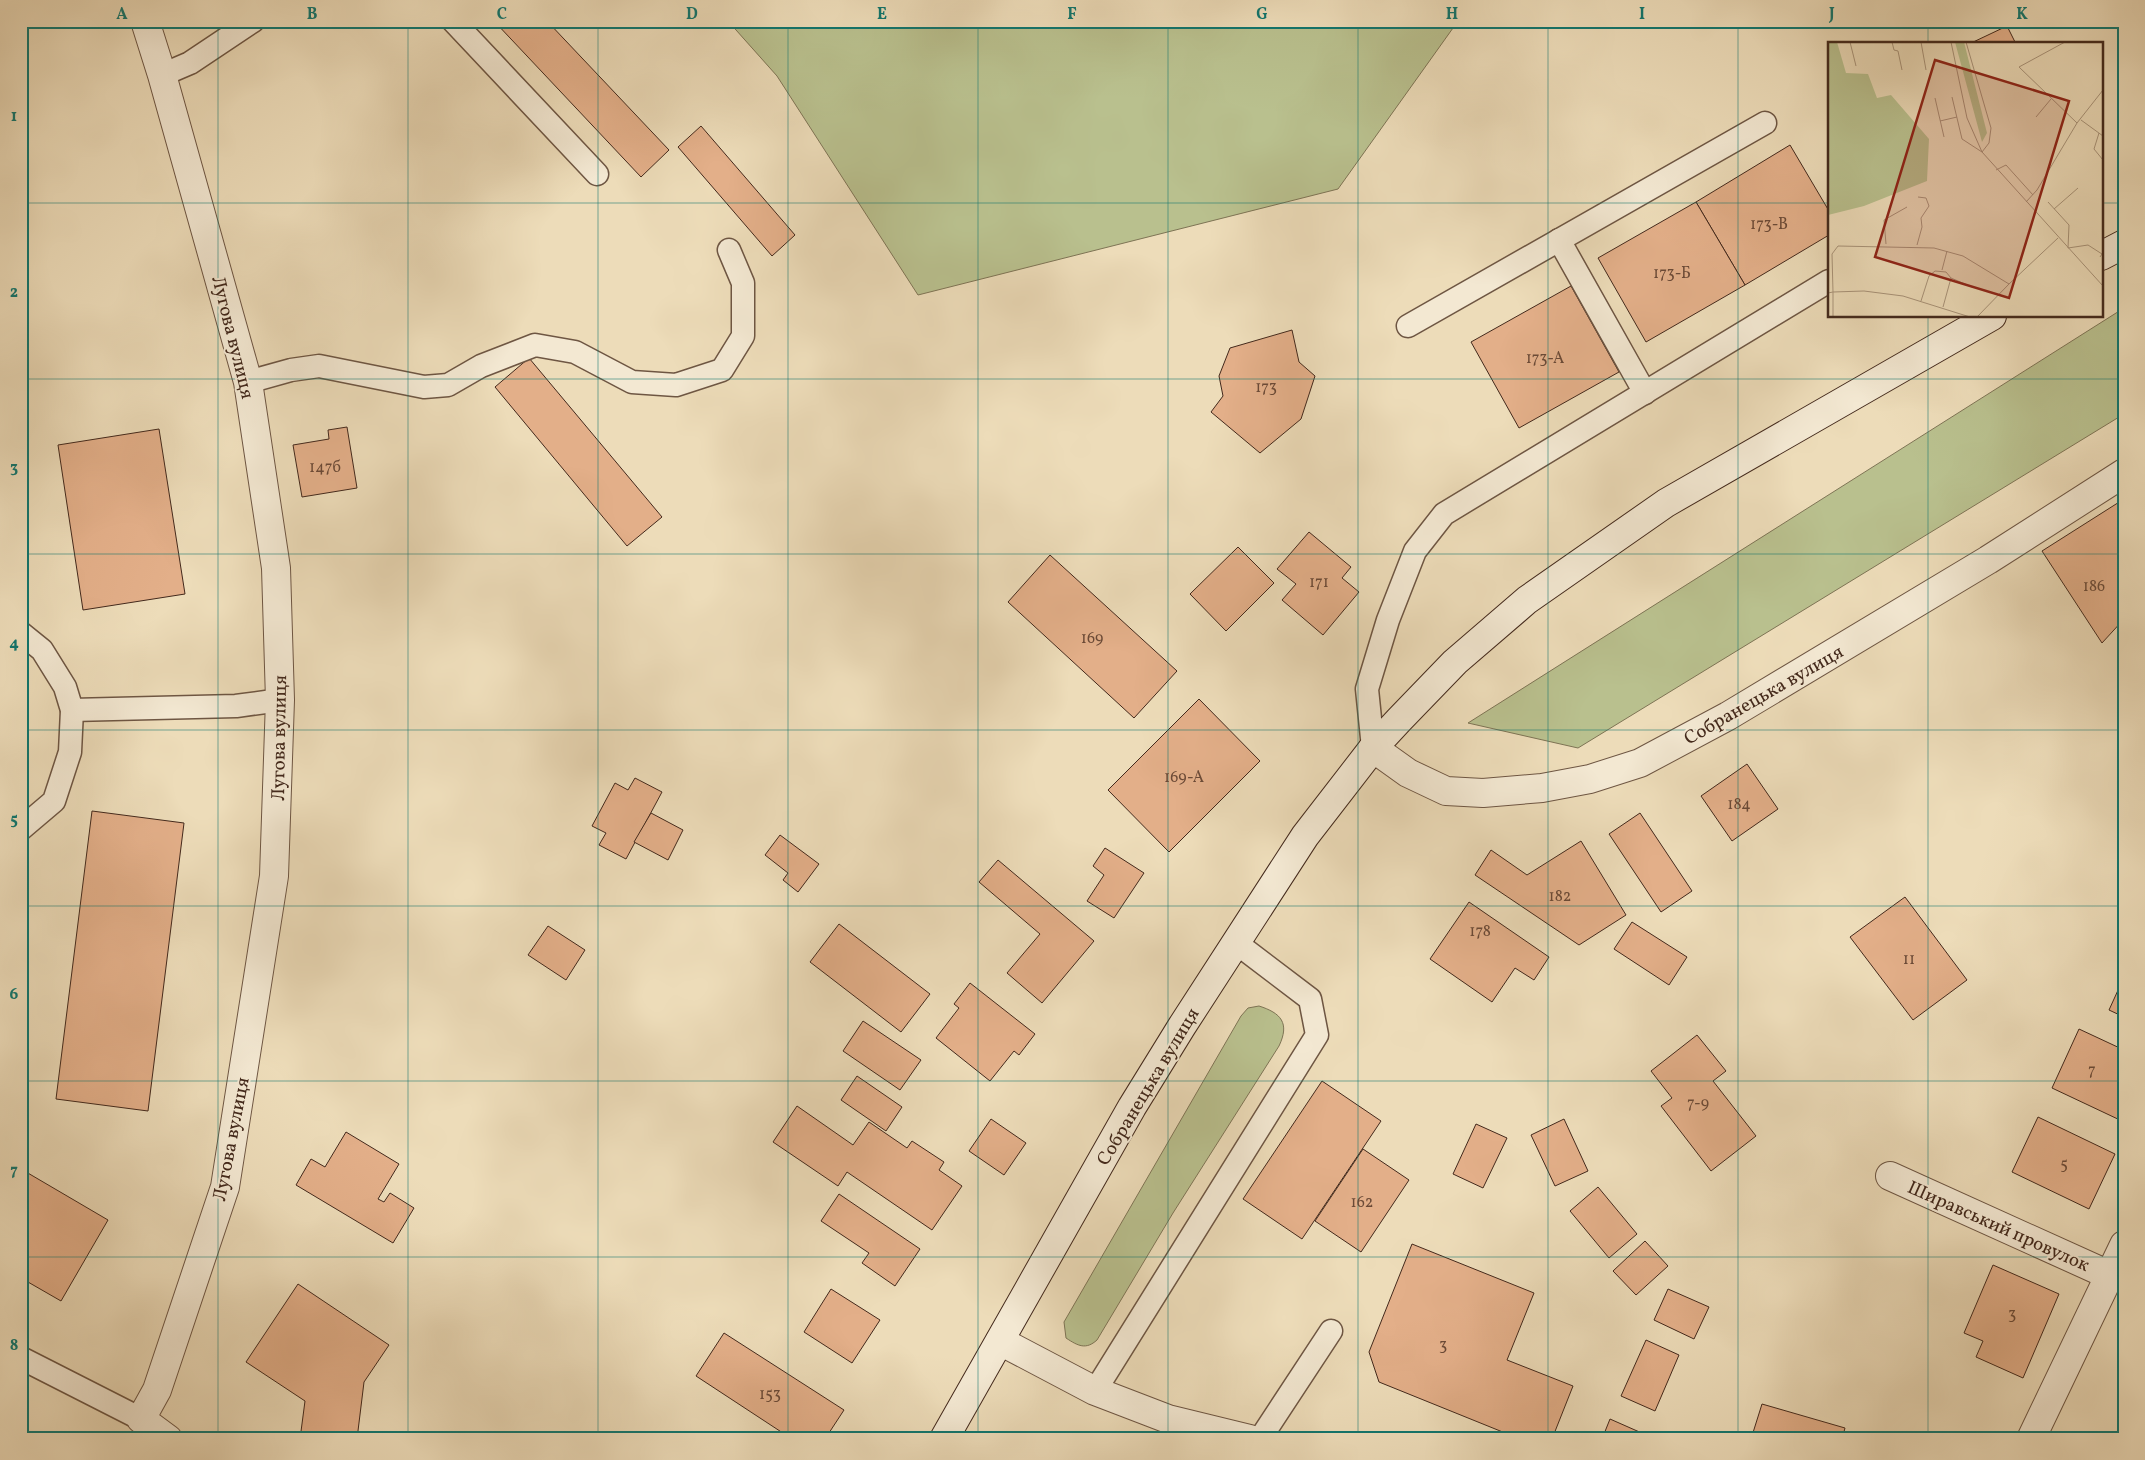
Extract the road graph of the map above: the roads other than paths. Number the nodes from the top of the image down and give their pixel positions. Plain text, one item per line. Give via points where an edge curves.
1 (145, 21) edge
2 (253, 21) edge
3 (453, 21) edge
4 (162, 75) junction
5 (1765, 124) dead end
6 (597, 174) dead end
7 (1559, 240) junction
8 (2124, 244) edge
9 (729, 250) dead end
10 (2102, 255) edge
11 (1828, 283) edge
12 (1989, 318) edge
13 (1408, 326) dead end
14 (248, 382) junction
15 (1645, 393) junction
16 (2124, 473) edge
17 (21, 633) edge
18 (280, 700) junction
19 (72, 710) junction
20 (1374, 748) junction
21 (21, 829) edge
22 (1235, 942) junction
23 (1890, 1176) dead end
24 (2124, 1245) edge
25 (2109, 1274) junction
26 (1331, 1331) dead end
27 (1000, 1341) junction
28 (21, 1358) edge
29 (1096, 1391) junction
30 (141, 1420) junction
31 (168, 1439) edge
32 (944, 1439) edge
33 (1250, 1439) edge
34 (1260, 1439) edge
35 (2031, 1439) edge

1 - 4 street, Лугова вулиця
2 - 4 lane via 190,62
3 - 6 lane
4 - 14 street, Лугова вулиця
5 - 7 lane
7 - 13 lane
7 - 15 lane
8 - 10 street
9 - 14 lane via 743,283 744,336 722,370 676,385 632,382 575,352 535,345 481,366 448,385 424,387 319,366
11 - 15 lane
12 - 20 street, Собранецька вулиця via 1666,503 1568,571 1527,600 1455,662
14 - 18 street, Лугова вулиця via 276,568
15 - 20 lane via 1444,514 1415,551 1388,620 1367,689
16 - 20 street, Собранецька вулиця via 1988,560 1728,716 1640,763 1590,779 1542,788 1482,793 1446,791 1408,773
17 - 19 lane via 42,650 65,687
18 - 19 lane via 236,706
18 - 30 street, Лугова вулиця via 274,876 225,1187 157,1390
19 - 21 lane via 70,752 54,801
20 - 22 street, Собранецька вулиця via 1305,836
22 - 27 street, Собранецька вулиця via 1132,1107
22 - 29 lane via 1310,999 1317,1035
23 - 25 street, Ширавський провулок
24 - 25 street
25 - 35 street
26 - 34 lane
27 - 29 street
27 - 32 street, Собранецька вулиця
28 - 30 lane
29 - 33 street via 1168,1419
30 - 31 street

